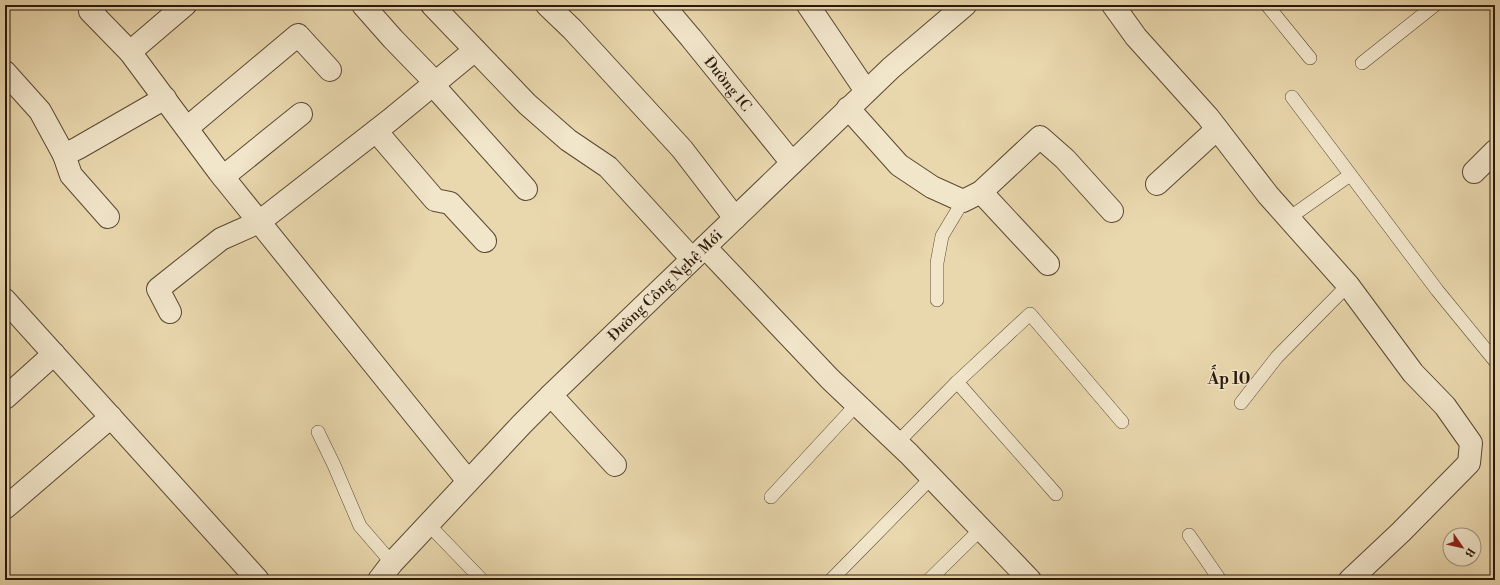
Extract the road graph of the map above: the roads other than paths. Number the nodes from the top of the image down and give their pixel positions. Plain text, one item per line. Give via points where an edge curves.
1 (185, 5) edge
2 (363, 5) edge
3 (432, 5) edge
4 (547, 5) edge
5 (663, 5) edge
6 (808, 5) edge
7 (965, 5) edge
8 (1113, 5) edge
9 (1267, 5) edge
10 (1435, 5) edge
11 (90, 7) edge
12 (475, 50) junction
13 (130, 52) junction
14 (1310, 58) dead end
15 (1362, 64) dead end
16 (330, 70) dead end
17 (5, 72) edge
18 (433, 85) junction
19 (866, 91) junction
20 (1292, 97) dead end
21 (165, 98) junction
22 (848, 108) junction
23 (301, 114) dead end
24 (187, 128) junction
25 (1217, 129) junction
26 (376, 131) junction
27 (1495, 151) edge
28 (64, 155) junction
29 (792, 163) junction
30 (1474, 172) dead end
31 (1350, 175) junction
32 (223, 177) junction
33 (1157, 184) dead end
34 (526, 189) dead end
35 (972, 196) junction
36 (1112, 211) dead end
37 (108, 217) dead end
38 (735, 218) junction
39 (1289, 218) junction
40 (259, 222) junction
41 (485, 241) dead end
42 (698, 253) junction
43 (1048, 264) dead end
44 (1348, 285) junction
45 (5, 300) edge
46 (936, 300) dead end
47 (170, 312) dead end
48 (54, 354) junction
49 (1495, 361) edge
50 (957, 382) junction
51 (551, 395) junction
52 (5, 398) edge
53 (1241, 403) dead end
54 (856, 404) junction
55 (111, 417) junction
56 (1122, 422) dead end
57 (318, 432) dead end
58 (898, 442) junction
59 (614, 465) dead end
60 (932, 477) junction
61 (468, 481) junction
62 (1056, 494) dead end
63 (771, 497) dead end
64 (5, 508) edge
65 (428, 524) junction
66 (981, 529) junction
67 (1189, 536) dead end
68 (392, 563) junction
69 (258, 580) edge
70 (379, 580) edge
71 (482, 580) edge
72 (831, 580) edge
73 (929, 580) edge
74 (1030, 580) edge
75 (1220, 580) edge
76 (1350, 580) edge

1 - 13 street
2 - 18 street via 428,75
3 - 12 street
4 - 38 street via 682,149
5 - 29 street, Đường 1C
6 - 19 street
7 - 19 street, Đường Công Nghệ Mới
8 - 25 street via 1136,37
9 - 14 lane
10 - 15 lane
11 - 13 street
12 - 18 street
12 - 42 street via 527,104 568,140 608,167
13 - 21 street
16 - 24 street via 298,35
17 - 28 street via 40,111
18 - 26 street
18 - 34 street
19 - 22 street, Đường Công Nghệ Mới
20 - 31 lane
21 - 24 street
21 - 28 street
22 - 29 street, Đường Công Nghệ Mới
22 - 35 street via 899,165 932,187
23 - 32 street
24 - 32 street
25 - 33 street
25 - 39 street
26 - 40 street
26 - 41 street via 435,200 450,203
27 - 30 street
28 - 37 street via 71,175
29 - 38 street, Đường Công Nghệ Mới
31 - 39 lane
31 - 49 lane
32 - 40 street
35 - 36 street via 1040,137 1065,159
35 - 43 street
35 - 46 lane via 942,236 937,263
38 - 42 street, Đường Công Nghệ Mới
39 - 44 street
40 - 47 street via 221,239 158,289
40 - 61 street
42 - 51 street, Đường Công Nghệ Mới
42 - 54 street
44 - 53 lane via 1277,357
44 - 76 street via 1413,373 1445,406 1471,443 1469,463
45 - 48 street
48 - 52 street
48 - 55 street
50 - 56 lane via 1030,314
50 - 58 lane
50 - 62 lane
51 - 59 street
51 - 61 street, Đường Công Nghệ Mới
54 - 58 street
54 - 63 lane
55 - 64 street
55 - 69 street
57 - 68 lane via 360,526
58 - 60 street
60 - 66 street
60 - 72 lane
61 - 65 street, Đường Công Nghệ Mới
65 - 68 street, Đường Công Nghệ Mới
65 - 71 lane
66 - 73 lane
66 - 74 street
67 - 75 lane
68 - 70 street, Đường Công Nghệ Mới

